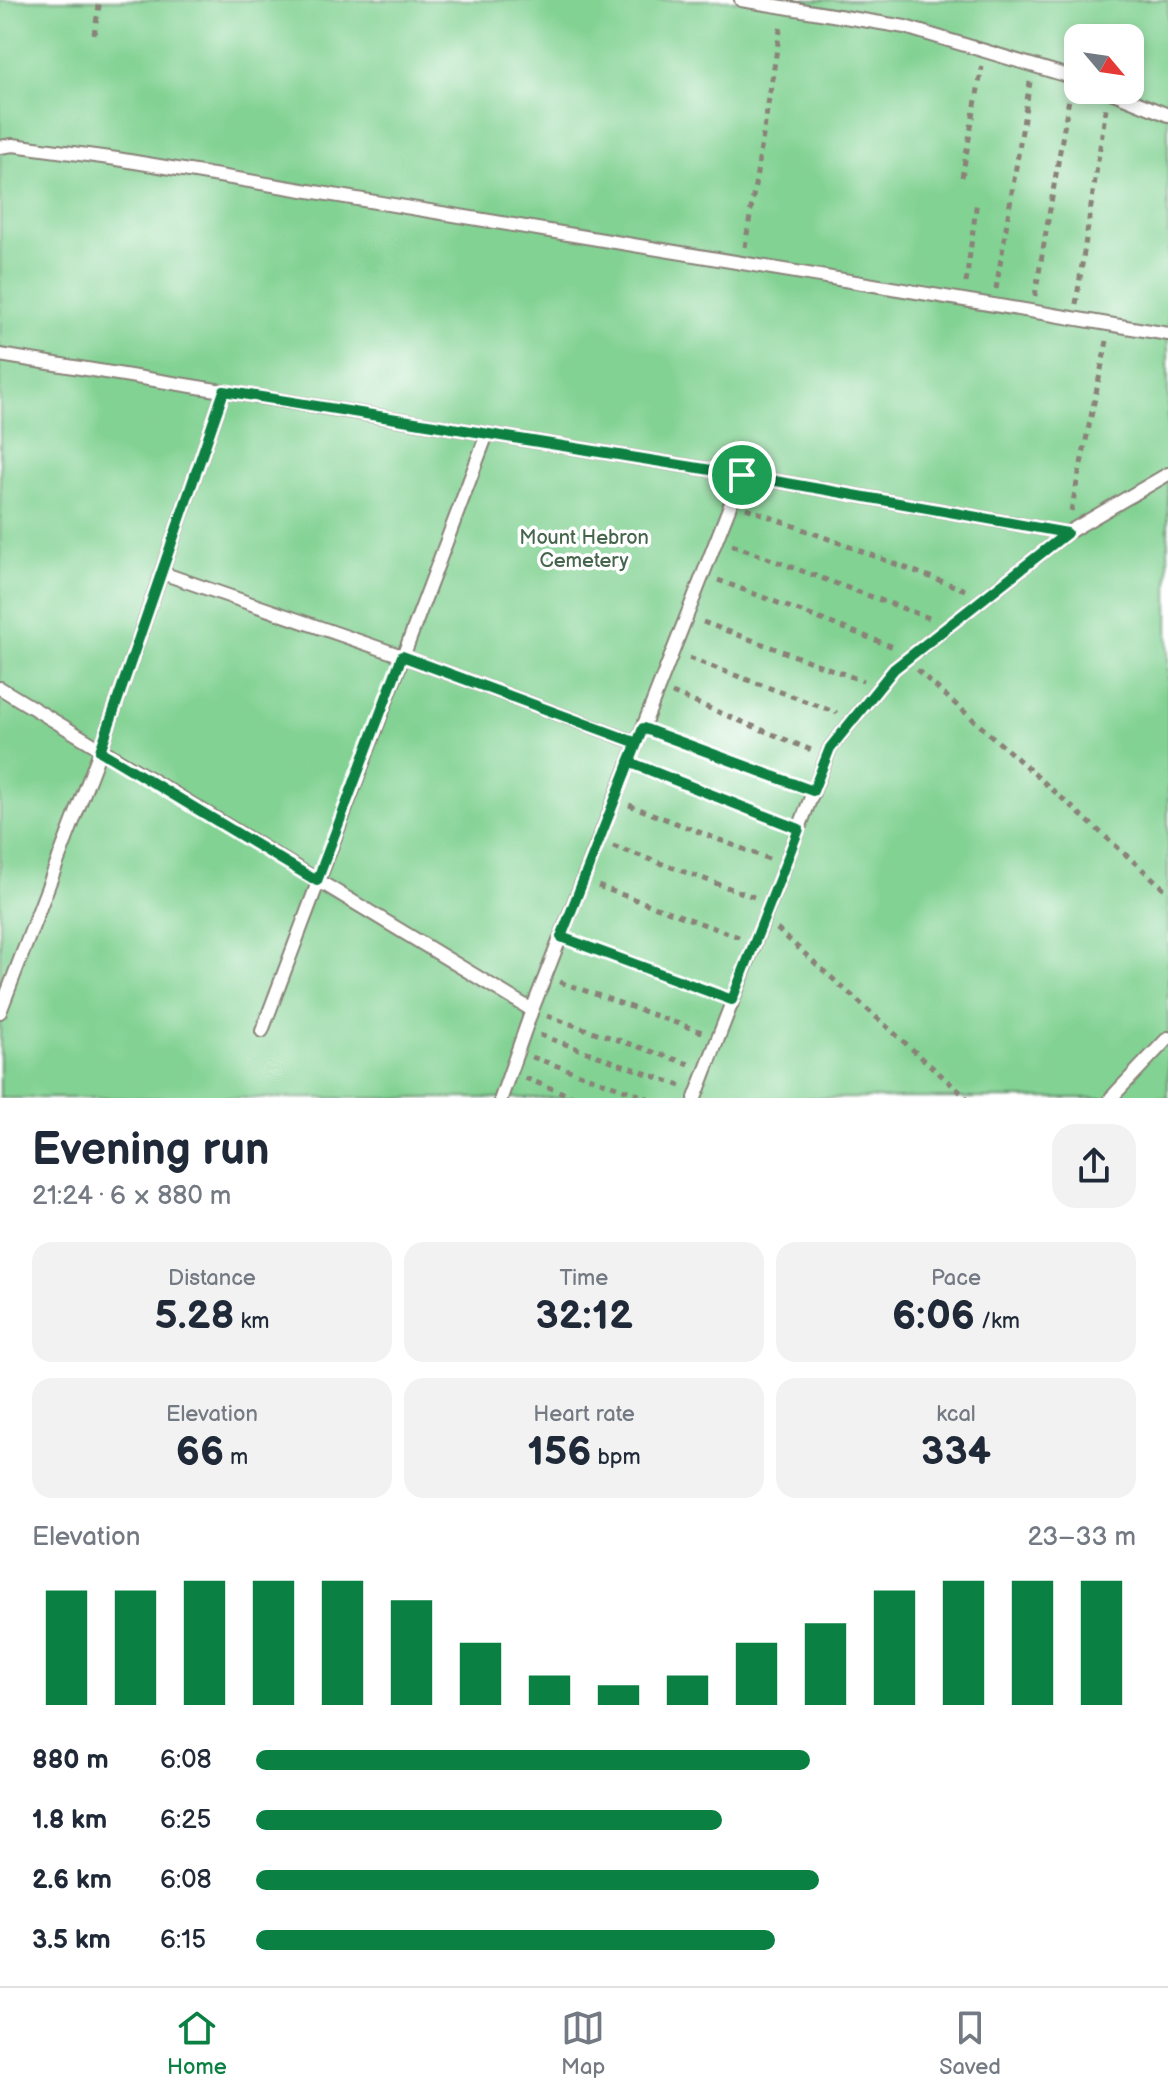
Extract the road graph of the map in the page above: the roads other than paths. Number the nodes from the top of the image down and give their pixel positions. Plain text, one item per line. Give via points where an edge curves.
1 (741, 0) edge
2 (1064, 75) edge
3 (1140, 104) edge
4 (1168, 115) edge
5 (0, 147) edge
6 (1168, 334) edge
7 (0, 355) edge
8 (224, 391) junction
9 (487, 434) junction
10 (1168, 474) edge
11 (742, 475) junction
12 (1067, 533) junction
13 (162, 573) junction
14 (402, 656) junction
15 (0, 688) edge
16 (637, 743) junction
17 (100, 751) junction
18 (317, 881) junction
19 (1, 1008) edge
20 (532, 1010) junction
21 (262, 1031) dead end
22 (1168, 1038) edge
23 (696, 1095) edge
24 (501, 1098) edge
25 (1111, 1098) edge

1 - 2 lane via 905,27
3 - 4 lane
5 - 6 lane via 117,159
7 - 8 lane
8 - 9 lane
8 - 13 lane
9 - 11 lane
9 - 14 lane
10 - 12 lane
11 - 12 lane
11 - 16 lane
12 - 23 lane via 908,657 830,748
13 - 14 lane
13 - 17 lane
14 - 16 lane
14 - 18 lane
15 - 17 lane
16 - 20 lane
17 - 18 lane
17 - 19 lane
18 - 20 lane
18 - 21 lane
20 - 24 lane
22 - 25 lane

